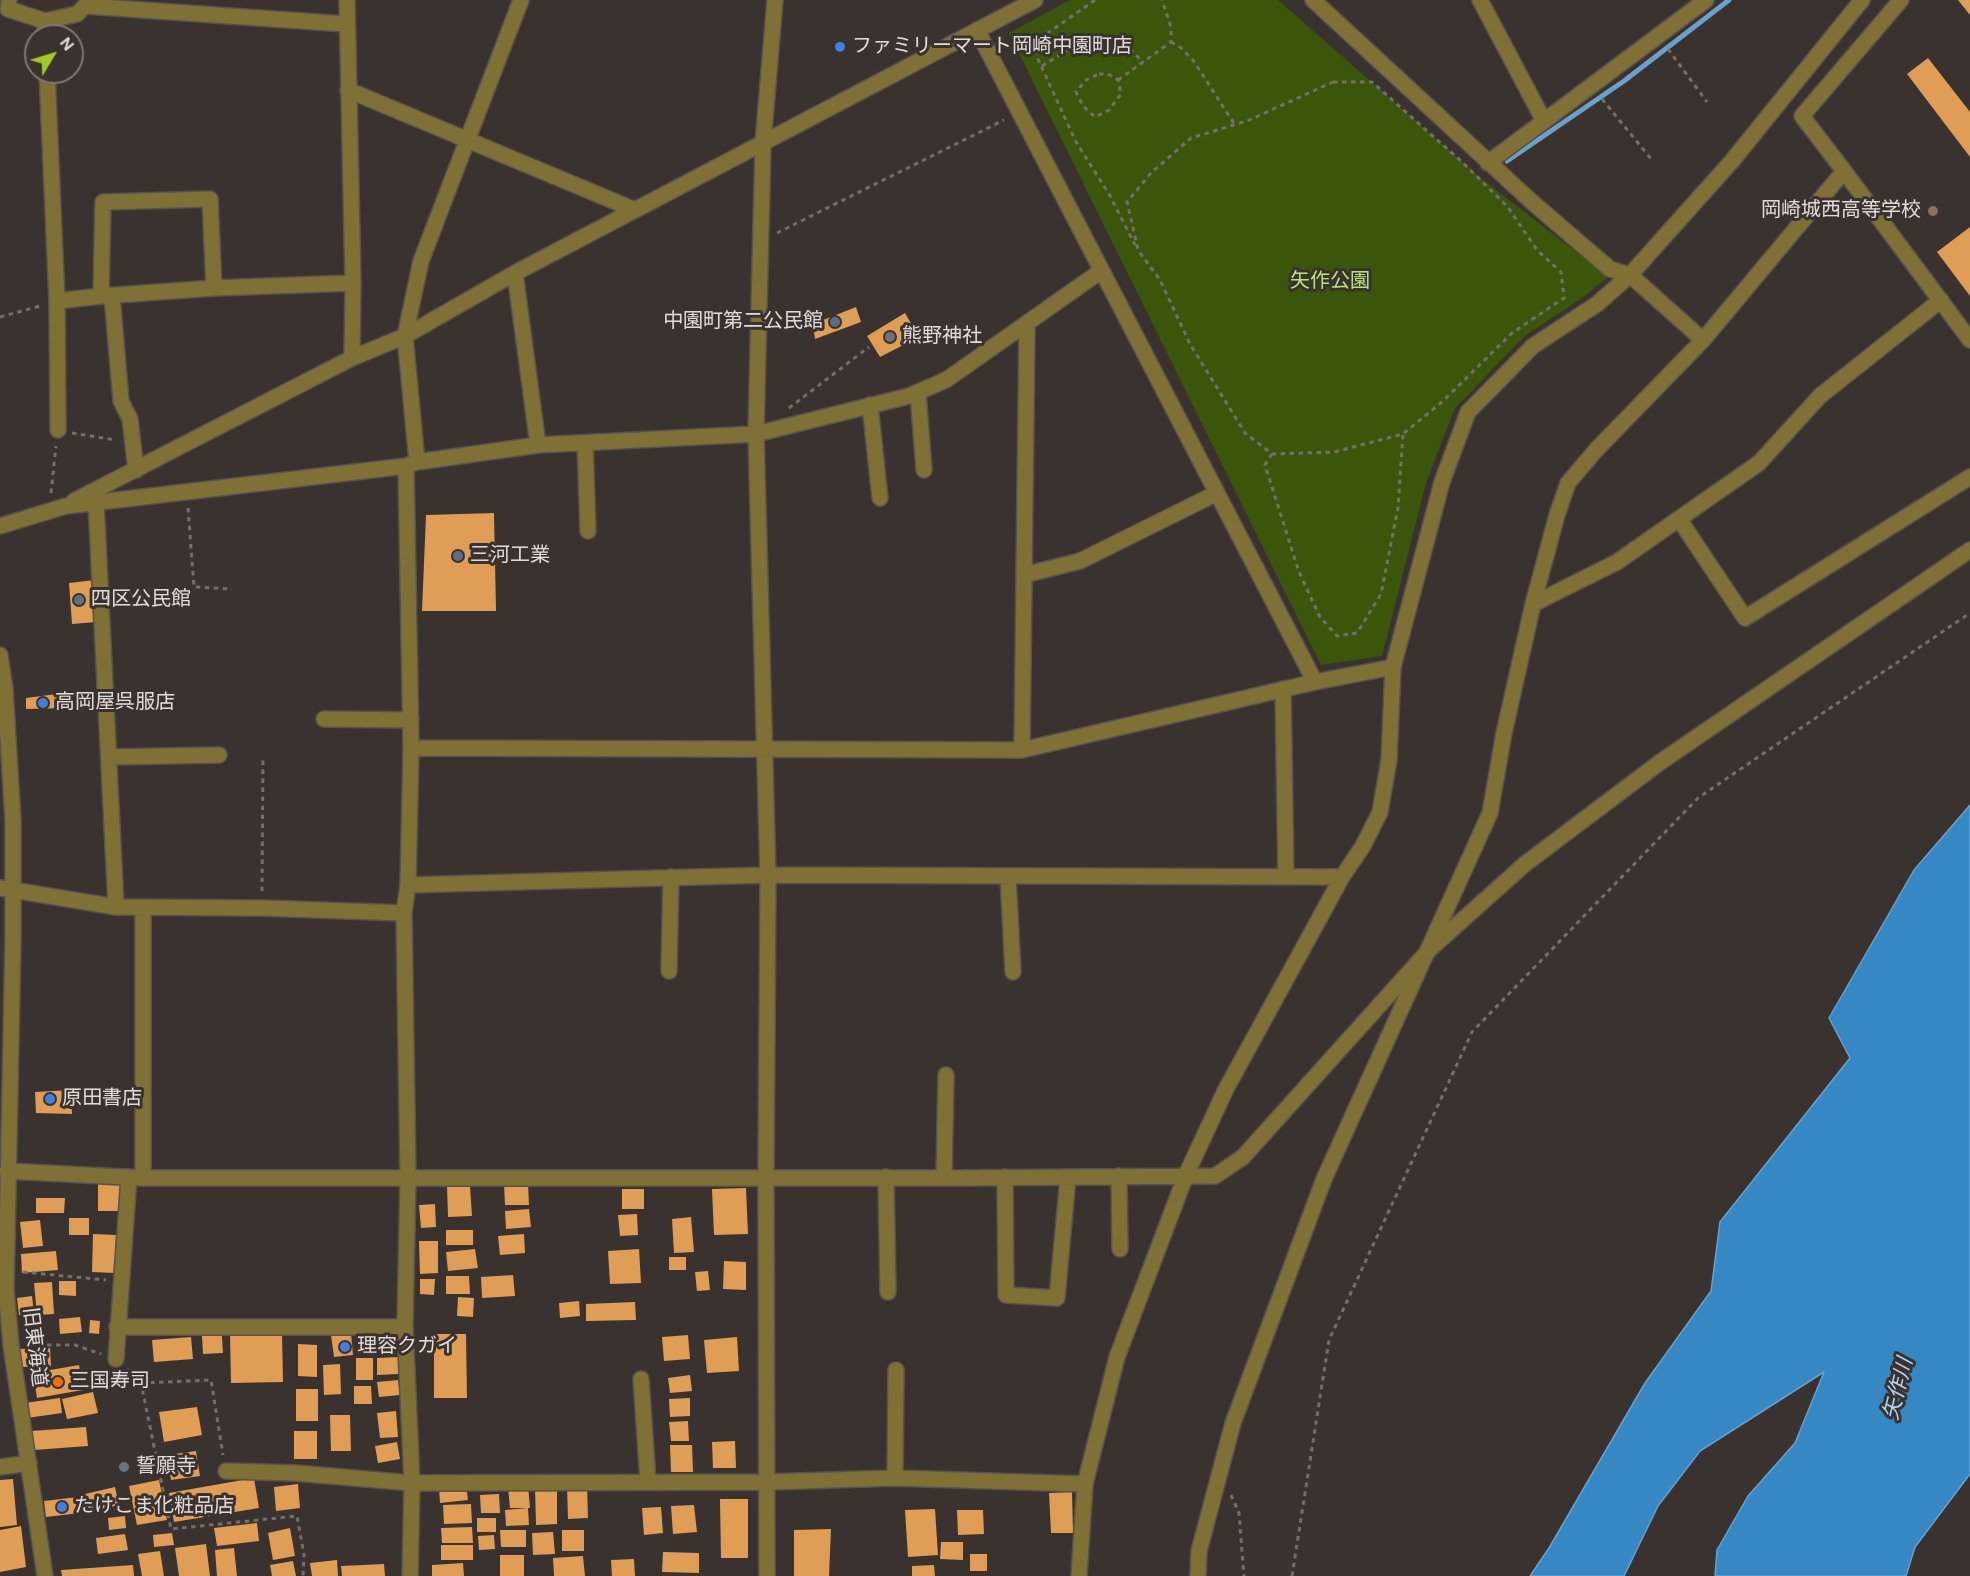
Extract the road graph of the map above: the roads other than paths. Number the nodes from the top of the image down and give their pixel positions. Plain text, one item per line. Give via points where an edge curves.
1 (347, 0) edge
2 (521, 0) edge
3 (775, 0) edge
4 (1313, 0) edge
5 (1480, 0) edge
6 (1706, 0) edge
7 (1862, 0) edge
8 (1901, 0) edge
9 (1031, 1) edge
10 (85, 3) edge
11 (138, 5) edge
12 (6, 6) edge
13 (38, 24) edge
14 (54, 24) edge
15 (346, 24) junction
16 (977, 30) junction
17 (48, 84) edge
18 (348, 90) junction
19 (1544, 121) junction
20 (468, 139) junction
21 (763, 143) junction
22 (1488, 163) junction
23 (1845, 171) junction
24 (635, 210) junction
25 (1101, 270) junction
26 (515, 273) junction
27 (1630, 275) junction
28 (353, 283) junction
29 (214, 288) junction
30 (107, 296) junction
31 (1941, 300) junction
32 (57, 301) junction
33 (1028, 323) junction
34 (405, 336) junction
35 (1703, 340) junction
36 (1970, 340) edge
37 (352, 358) junction
38 (918, 392) junction
39 (870, 405) junction
40 (58, 430) road end
41 (756, 434) junction
42 (585, 443) junction
43 (538, 445) junction
44 (411, 464) junction
45 (136, 470) junction
46 (924, 470) dead end
47 (1970, 477) edge
48 (1217, 493) junction
49 (879, 498) dead end
50 (96, 502) junction
51 (66, 506) junction
52 (1679, 519) junction
53 (0, 526) edge
54 (588, 531) dead end
55 (1970, 550) edge
56 (1024, 575) junction
57 (1533, 604) junction
58 (0, 655) edge
59 (1393, 667) junction
60 (1315, 682) junction
61 (1284, 689) junction
62 (324, 719) dead end
63 (411, 720) junction
64 (411, 748) junction
65 (765, 749) junction
66 (1022, 750) junction
67 (219, 755) dead end
68 (109, 757) junction
69 (768, 875) junction
70 (1008, 876) junction
71 (1286, 876) junction
72 (672, 877) junction
73 (1342, 877) junction
74 (408, 885) junction
75 (6, 890) edge
76 (116, 907) junction
77 (143, 908) junction
78 (404, 913) junction
79 (1430, 949) junction
80 (669, 971) dead end
81 (1013, 972) dead end
82 (6, 1024) edge
83 (946, 1075) dead end
84 (7, 1171) junction
85 (1186, 1175) junction
86 (1119, 1176) junction
87 (136, 1177) junction
88 (886, 1177) junction
89 (1068, 1177) junction
90 (408, 1178) junction
91 (944, 1178) junction
92 (1005, 1178) junction
93 (766, 1179) junction
94 (1120, 1249) dead end
95 (3, 1289) edge
96 (888, 1292) dead end
97 (117, 1327) junction
98 (405, 1327) junction
99 (116, 1359) road end
100 (896, 1370) dead end
101 (641, 1379) dead end
102 (29, 1463) junction
103 (0, 1467) edge
104 (225, 1471) road end
105 (895, 1478) junction
106 (648, 1481) junction
107 (412, 1482) junction
108 (768, 1482) junction
109 (1085, 1484) junction
110 (45, 1576) edge
111 (410, 1576) edge
112 (767, 1576) edge
113 (1078, 1576) edge
114 (1198, 1576) edge

1 - 15 street
2 - 20 street
3 - 21 street
4 - 22 street
5 - 19 street
6 - 19 street
7 - 27 street via 1732,161
8 - 23 street via 1802,116
9 - 16 street
10 - 11 street
10 - 14 street via 77,14
11 - 15 street
12 - 13 street
15 - 18 street
16 - 21 street
16 - 25 street
17 - 32 street
18 - 20 street
18 - 28 street
19 - 22 street
20 - 24 street
20 - 34 street via 421,261
21 - 24 street
21 - 41 street
22 - 27 street via 1610,269
23 - 31 street
23 - 35 street
24 - 26 street
25 - 33 street
25 - 48 street
26 - 34 street
26 - 43 street
27 - 35 street
27 - 59 street via 1598,304 1533,346 1468,412 1442,482
28 - 29 street
28 - 37 street
29 - 30 street
29 - 30 street via 210,199 103,202
30 - 32 street
30 - 45 street via 120,401 130,419
31 - 36 street
31 - 52 street via 1820,396 1759,463
32 - 40 street
33 - 38 street via 946,380
33 - 56 street
34 - 37 street
34 - 44 street
35 - 57 street via 1568,483
37 - 45 street
38 - 39 street
38 - 46 street
39 - 41 street
39 - 49 street
41 - 42 street
41 - 65 street
42 - 43 street
42 - 54 street
43 - 44 street
44 - 50 street
44 - 63 street
45 - 51 street
47 - 52 street via 1744,618
48 - 56 street via 1080,561
48 - 60 street
50 - 51 street
50 - 68 street
51 - 53 street
52 - 57 street via 1617,562
55 - 79 street via 1625,787 1525,864
56 - 66 street
57 - 79 street via 1490,813
58 - 75 street, 旧東海道 via 13,821
59 - 60 street
59 - 73 street via 1389,760 1380,812
60 - 61 street
61 - 66 street
61 - 71 street
62 - 63 street
63 - 64 street
64 - 65 street
64 - 74 street
65 - 66 street
65 - 69 street
67 - 68 street
68 - 76 street
69 - 70 street
69 - 72 street
69 - 93 street
70 - 71 street
70 - 81 street
71 - 73 street
72 - 74 street
72 - 80 street
73 - 85 street via 1226,1089
74 - 78 street
75 - 76 street
75 - 82 street, 旧東海道 via 14,938
76 - 77 street
77 - 78 street
77 - 87 street
78 - 90 street
79 - 85 street via 1243,1157 1215,1176
79 - 114 street via 1324,1179 1233,1423 1199,1551
82 - 84 street, 旧東海道
83 - 91 street
84 - 87 street
84 - 95 street, 旧東海道
85 - 86 street
85 - 109 street via 1117,1357
86 - 89 street
86 - 94 street
87 - 90 street
87 - 97 street
88 - 91 street
88 - 93 street
88 - 96 street
89 - 92 street
89 - 92 street via 1057,1298 1006,1295
90 - 93 street
90 - 98 street
91 - 92 street
93 - 108 street
95 - 102 street, 旧東海道
97 - 98 street
97 - 99 street
98 - 107 street
100 - 105 street
101 - 106 street
102 - 103 street
102 - 110 street, 旧東海道
104 - 107 street
105 - 108 street
105 - 109 street
106 - 107 street
106 - 108 street
107 - 111 street
108 - 112 street
109 - 113 street

